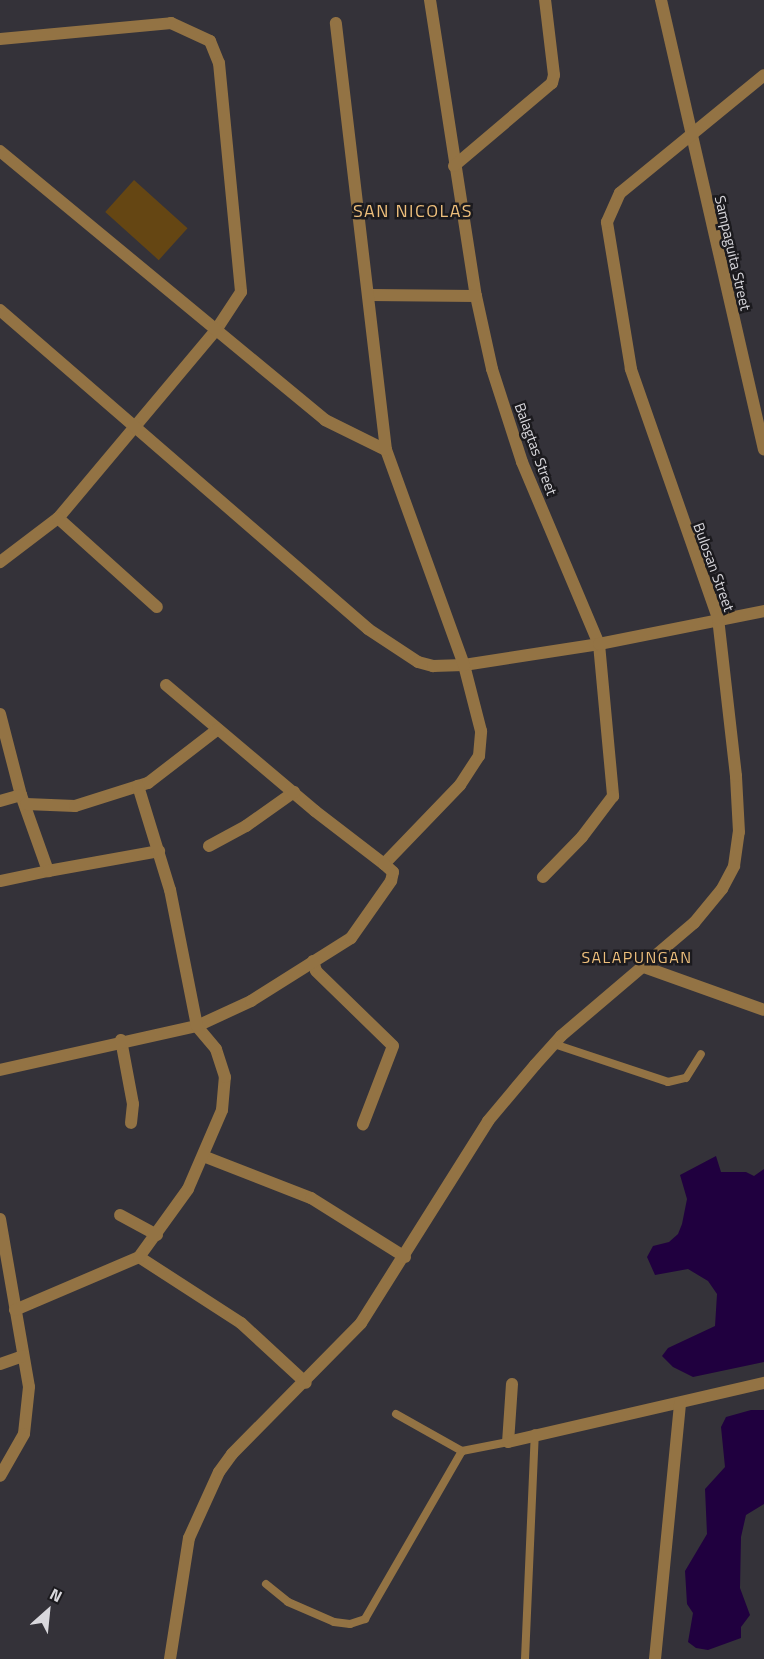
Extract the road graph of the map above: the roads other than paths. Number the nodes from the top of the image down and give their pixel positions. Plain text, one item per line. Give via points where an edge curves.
1 (430, 0) edge
2 (544, 0) edge
3 (661, 0) edge
4 (336, 23) dead end
5 (0, 39) edge
6 (764, 75) edge
7 (691, 133) junction
8 (0, 151) edge
9 (454, 166) junction
10 (370, 295) junction
11 (476, 296) junction
12 (0, 310) edge
13 (216, 330) junction
14 (133, 426) junction
15 (764, 449) edge
16 (386, 450) junction
17 (58, 518) junction
18 (0, 562) edge
19 (157, 607) dead end
20 (764, 611) edge
21 (718, 618) junction
22 (599, 644) junction
23 (464, 664) junction
24 (166, 685) dead end
25 (0, 714) edge
26 (218, 729) junction
27 (138, 786) junction
28 (294, 792) junction
29 (24, 800) junction
30 (0, 801) edge
31 (209, 846) dead end
32 (159, 851) junction
33 (384, 864) junction
34 (48, 871) junction
35 (543, 877) dead end
36 (0, 881) edge
37 (313, 961) junction
38 (644, 967) junction
39 (764, 1010) edge
40 (197, 1026) junction
41 (121, 1040) junction
42 (554, 1044) junction
43 (701, 1054) dead end
44 (0, 1070) edge
45 (131, 1123) dead end
46 (363, 1124) dead end
47 (203, 1156) junction
48 (120, 1215) dead end
49 (0, 1219) edge
50 (156, 1234) junction
51 (139, 1257) junction
52 (405, 1257) junction
53 (15, 1310) junction
54 (23, 1356) junction
55 (0, 1364) edge
56 (306, 1383) junction
57 (764, 1383) edge
58 (512, 1384) dead end
59 (680, 1403) junction
60 (396, 1414) dead end
61 (535, 1433) junction
62 (508, 1442) junction
63 (462, 1451) junction
64 (0, 1476) edge
65 (266, 1584) dead end
66 (170, 1659) edge
67 (525, 1659) edge
68 (655, 1659) edge

1 - 9 street, Balagtas Street
2 - 9 street via 552,51 552,83
3 - 7 street, Sampaguita Street
4 - 10 street
5 - 13 street via 171,22 210,41 219,63 241,292
6 - 7 street, Bulosan Street
7 - 15 street, Sampaguita Street
7 - 21 street, Bulosan Street via 620,193 607,222 631,369
8 - 13 street
9 - 11 street, Balagtas Street
10 - 11 street
10 - 16 street
11 - 22 street, Balagtas Street via 492,369 522,462
12 - 14 street
13 - 14 street
13 - 16 street via 325,420
14 - 17 street
14 - 23 street via 368,628 418,662 433,666
16 - 23 street
17 - 18 street
17 - 19 street
20 - 21 street
21 - 22 street
21 - 38 street, Bulosan Street via 737,795 739,832 734,866 722,889 694,922
22 - 23 street
22 - 35 street, Balagtas Street via 613,796 582,837
23 - 33 street via 481,731 479,756 460,785
24 - 26 street
25 - 29 street
26 - 27 street via 148,783
26 - 28 street
27 - 29 street via 75,806
27 - 32 street
28 - 31 street
28 - 33 street
29 - 30 street
29 - 34 street
32 - 34 street
32 - 40 street
33 - 37 street via 393,873 373,909 351,938
34 - 36 street
37 - 40 street via 251,1001
37 - 46 street via 316,971 393,1046
38 - 39 street
38 - 42 street, Bulosan Street
40 - 41 street
40 - 47 street via 216,1049 225,1077 222,1110
41 - 44 street
41 - 45 street via 133,1104
42 - 43 lane via 668,1082 686,1078
42 - 52 street, Bulosan Street via 488,1121
47 - 50 street via 188,1189
47 - 52 street via 310,1198
48 - 50 street
49 - 53 street
50 - 51 street
51 - 53 street
51 - 56 street via 241,1323
52 - 56 street, Bulosan Street via 361,1323
53 - 54 street
54 - 55 street
54 - 64 street via 29,1388 28,1418 22,1439
56 - 66 street, Bulosan Street via 232,1454 219,1472 189,1538
57 - 59 street
58 - 62 street
59 - 61 street
59 - 68 street
60 - 63 lane
61 - 62 street
61 - 67 lane
62 - 63 lane
63 - 65 lane via 365,1619 350,1624 334,1622 288,1602

